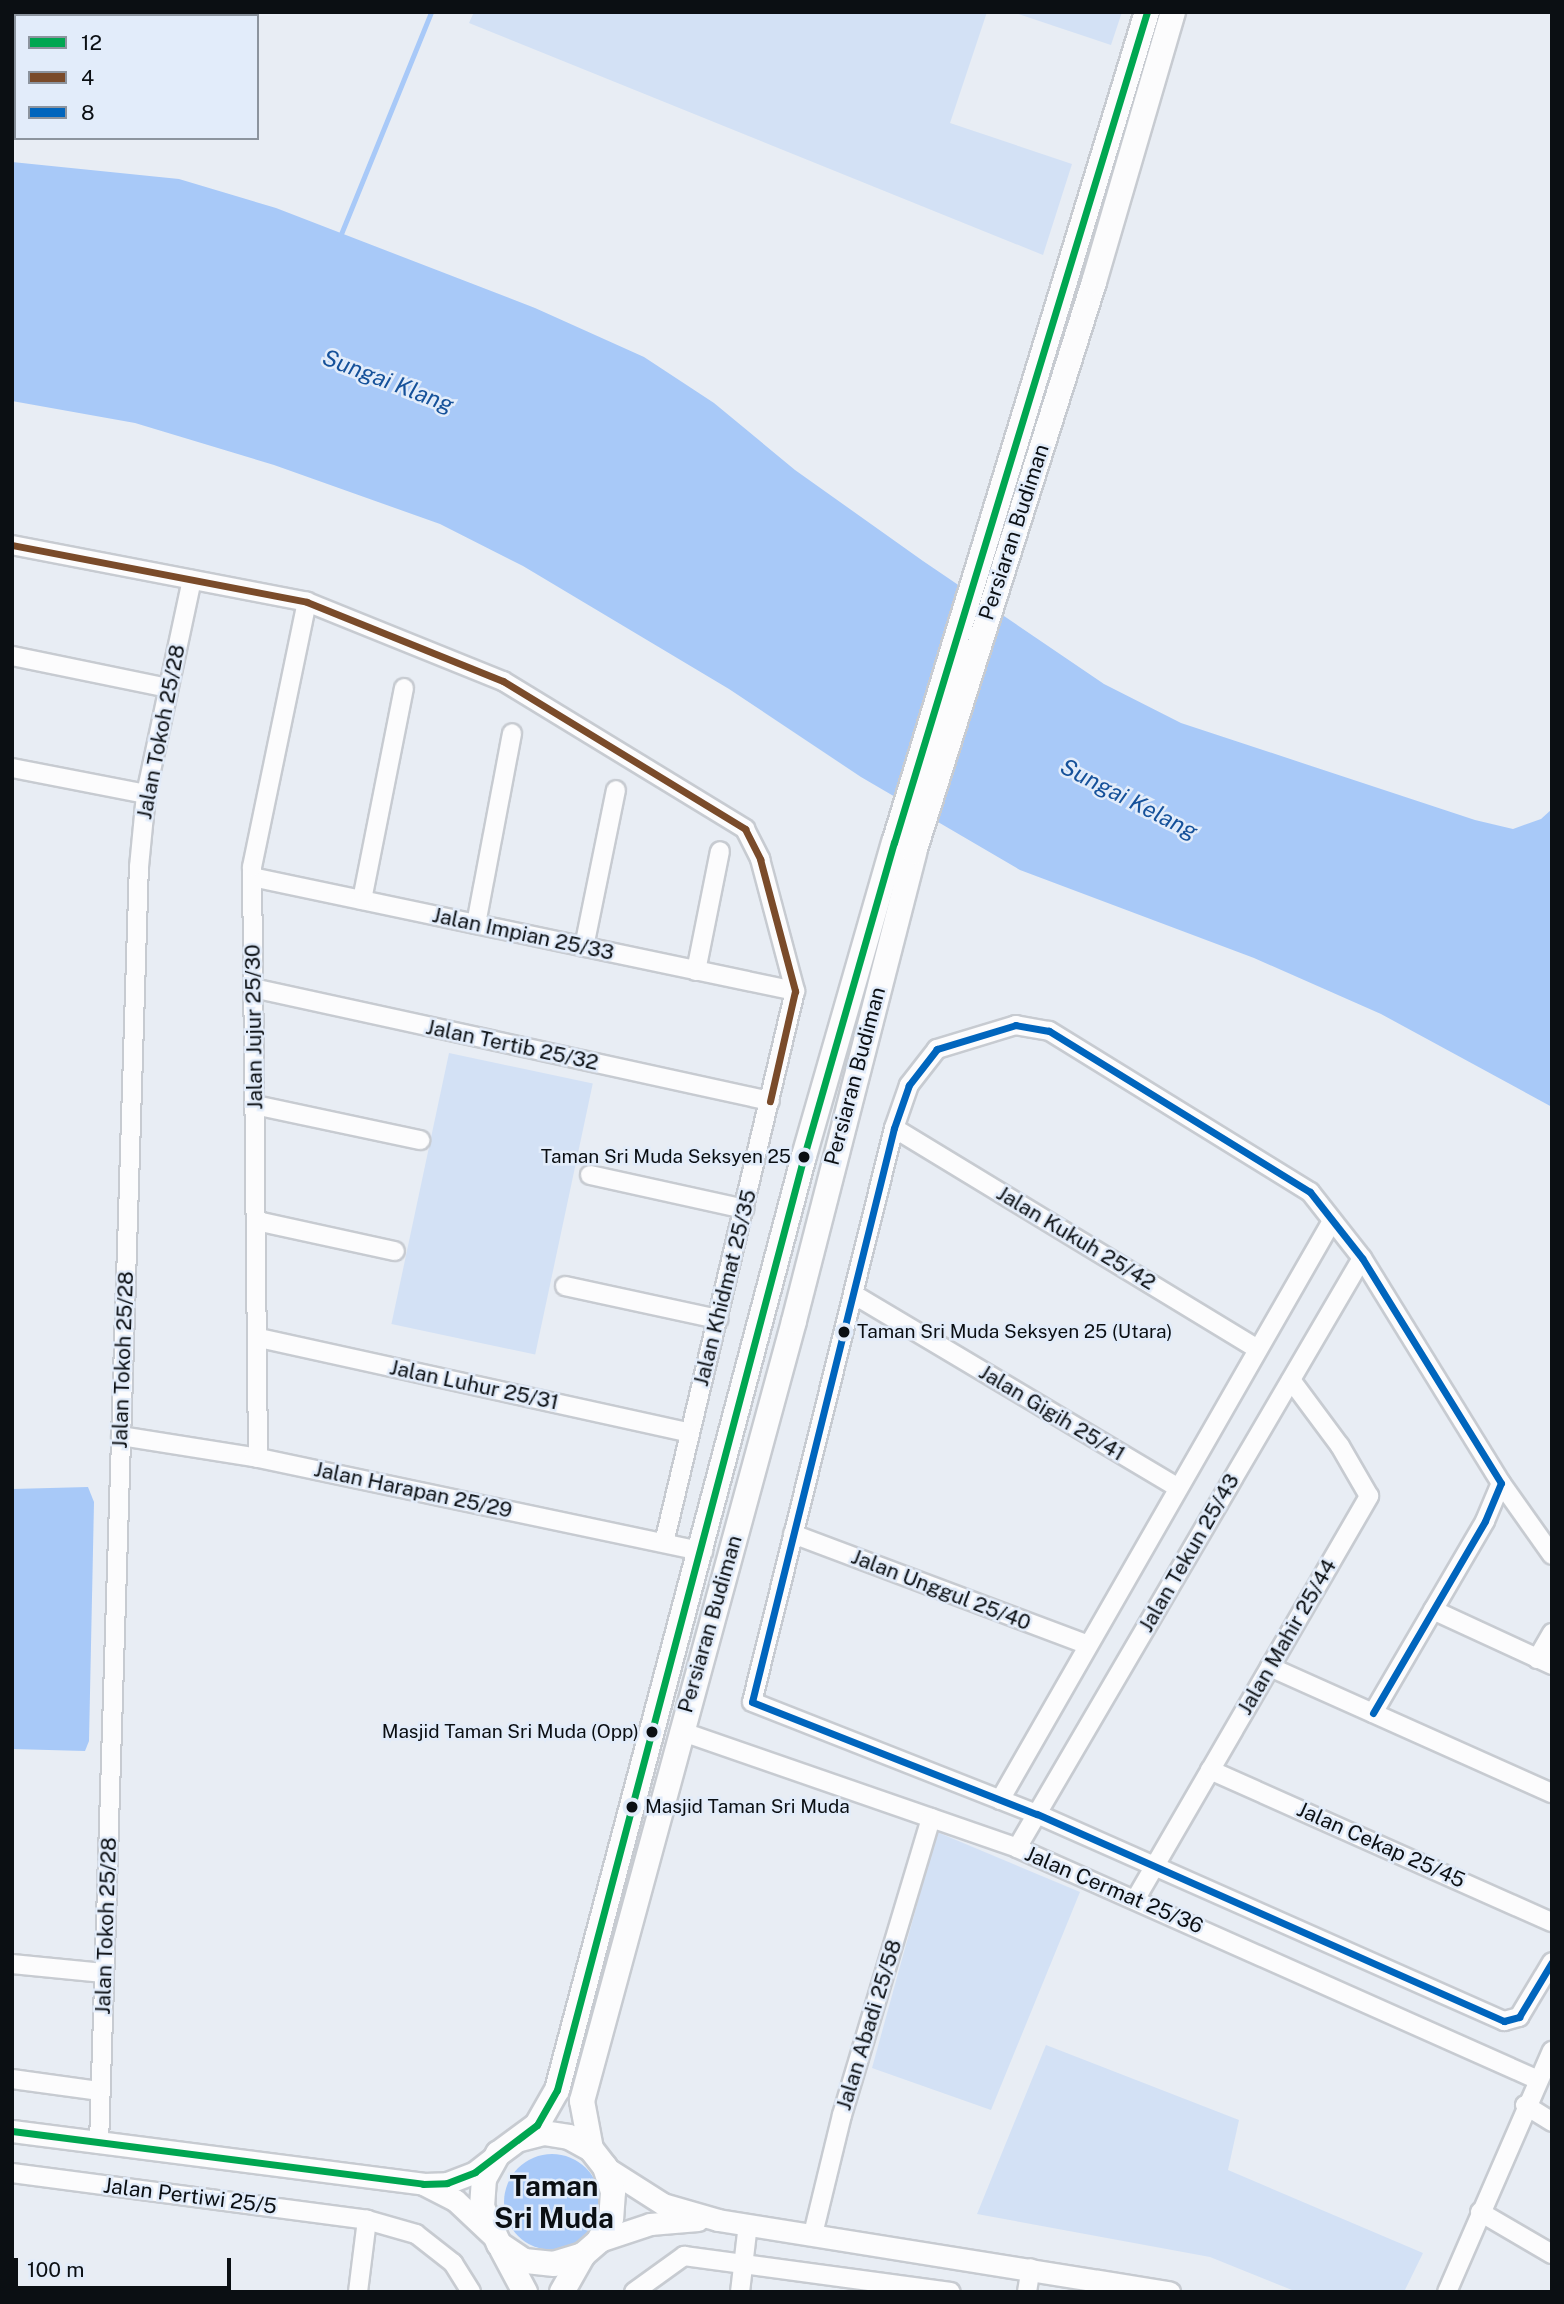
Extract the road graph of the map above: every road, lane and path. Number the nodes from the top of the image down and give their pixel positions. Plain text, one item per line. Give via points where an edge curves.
1 (1147, 12) edge
2 (1172, 12) edge
3 (999, 540) junction
4 (12, 545) edge
5 (192, 580) junction
6 (307, 602) junction
7 (12, 656) edge
8 (168, 688) junction
9 (404, 688) dead end
10 (512, 733) dead end
11 (12, 768) edge
12 (616, 790) dead end
13 (146, 794) junction
14 (904, 847) junction
15 (720, 851) dead end
16 (252, 877) junction
17 (362, 900) junction
18 (475, 924) junction
19 (584, 947) junction
20 (696, 971) junction
21 (253, 988) junction
22 (794, 991) junction
23 (771, 1101) junction
24 (255, 1105) junction
25 (894, 1128) junction
26 (420, 1140) dead end
27 (590, 1175) dead end
28 (744, 1209) junction
29 (1332, 1220) junction
30 (257, 1221) junction
31 (395, 1251) dead end
32 (1362, 1258) junction
33 (565, 1286) dead end
34 (853, 1294) junction
35 (718, 1319) junction
36 (258, 1338) junction
37 (1257, 1349) junction
38 (1291, 1380) junction
39 (690, 1433) junction
40 (121, 1436) junction
41 (258, 1458) junction
42 (1501, 1483) junction
43 (1178, 1488) junction
44 (793, 1534) junction
45 (664, 1543) junction
46 (703, 1552) junction
47 (1552, 1555) edge
48 (1433, 1610) junction
49 (1552, 1633) edge
50 (1088, 1645) junction
51 (1544, 1662) edge
52 (1270, 1667) junction
53 (1373, 1713) junction
54 (680, 1731) junction
55 (1210, 1770) junction
56 (1552, 1793) edge
57 (1000, 1800) junction
58 (1037, 1814) junction
59 (931, 1818) junction
60 (1017, 1848) junction
61 (1153, 1868) junction
62 (1135, 1900) junction
63 (1552, 1922) edge
64 (1552, 1962) edge
65 (12, 1964) edge
66 (104, 1973) junction
67 (1552, 2051) edge
68 (12, 2079) edge
69 (1536, 2079) junction
70 (100, 2091) junction
71 (1525, 2105) junction
72 (1552, 2122) edge
73 (12, 2131) edge
74 (520, 2139) junction
75 (99, 2144) junction
76 (498, 2154) junction
77 (598, 2158) junction
78 (12, 2174) edge
79 (424, 2184) junction
80 (1480, 2212) junction
81 (367, 2220) junction
82 (718, 2220) junction
83 (748, 2224) junction
84 (813, 2234) junction
85 (495, 2239) junction
86 (591, 2248) junction
87 (1552, 2255) edge
88 (744, 2263) junction
89 (1031, 2268) junction
90 (358, 2292) edge
91 (471, 2292) edge
92 (525, 2292) edge
93 (562, 2292) edge
94 (634, 2292) edge
95 (740, 2292) edge
96 (951, 2292) edge
97 (1027, 2292) edge
98 (1169, 2292) edge
99 (1447, 2292) edge

1 - 3 main road, Persiaran Budiman via 1065,274
2 - 3 main road, Persiaran Budiman via 1094,282
3 - 14 main road, Persiaran Budiman
4 - 5 street
5 - 6 street
5 - 8 street, Jalan Tokoh 25/28
6 - 16 street, Jalan Jujur 25/30
6 - 22 street via 503,681 745,829 760,859
7 - 8 street
8 - 13 street, Jalan Tokoh 25/28
9 - 17 street
10 - 18 street
11 - 13 street
12 - 19 street
13 - 40 street, Jalan Tokoh 25/28 via 139,867
14 - 46 main road, Persiaran Budiman via 804,1156
14 - 54 main road, Persiaran Budiman via 794,1321
15 - 20 street
16 - 17 street, Jalan Impian 25/33
16 - 21 street, Jalan Jujur 25/30
17 - 18 street, Jalan Impian 25/33
18 - 19 street, Jalan Impian 25/33
19 - 20 street, Jalan Impian 25/33
20 - 22 street, Jalan Impian 25/33
21 - 23 street, Jalan Tertib 25/32
21 - 24 street, Jalan Jujur 25/30
22 - 23 street, Jalan Khidmat 25/35
23 - 28 street, Jalan Khidmat 25/35
24 - 26 street
24 - 30 street, Jalan Jujur 25/30
25 - 29 street via 909,1085 937,1049 1016,1025 1032,1025 1310,1192
25 - 34 street
25 - 37 street, Jalan Kukuh 25/42
27 - 28 street
28 - 35 street, Jalan Khidmat 25/35
29 - 32 street
29 - 37 street, Jalan Tekun 25/43
30 - 31 street
30 - 36 street, Jalan Jujur 25/30
32 - 38 street, Jalan Tekun 25/43
32 - 42 street
33 - 35 street
34 - 43 street, Jalan Gigih 25/41
34 - 44 street
35 - 39 street, Jalan Khidmat 25/35
36 - 39 street, Jalan Luhur 25/31
36 - 41 street, Jalan Jujur 25/30
37 - 43 street, Jalan Tekun 25/43
38 - 52 street, Jalan Mahir 25/44 via 1340,1446 1369,1496
38 - 58 street, Jalan Tekun 25/43
39 - 45 street, Jalan Khidmat 25/35
40 - 41 street, Jalan Harapan 25/29
40 - 66 street, Jalan Tokoh 25/28
41 - 45 street, Jalan Harapan 25/29
42 - 47 street
42 - 48 street
43 - 50 street, Jalan Tekun 25/43
44 - 50 street, Jalan Unggul 25/40
44 - 57 street, Jalan Cermat 25/36 via 752,1702
45 - 46 street, Jalan Harapan 25/29
46 - 74 main road, Persiaran Budiman via 557,2090 537,2125
48 - 51 street
48 - 53 street
49 - 51 street
50 - 57 street, Jalan Tekun 25/43
52 - 53 street
52 - 55 street, Jalan Mahir 25/44
53 - 56 street
54 - 59 street, Jalan Cermat 25/36
54 - 77 main road, Persiaran Budiman via 582,2101
55 - 61 street, Jalan Mahir 25/44
55 - 63 street, Jalan Cekap 25/45
57 - 58 street, Jalan Cermat 25/36
58 - 60 street, Jalan Tekun 25/43
58 - 61 street, Jalan Cermat 25/36
59 - 60 street, Jalan Cermat 25/36
59 - 84 street, Jalan Abadi 25/58 via 842,2115
60 - 62 street, Jalan Cermat 25/36
61 - 62 street, Jalan Mahir 25/44
61 - 64 street, Jalan Cermat 25/36 via 1504,2021 1519,2017
62 - 69 street, Jalan Cermat 25/36
65 - 66 street
66 - 70 street, Jalan Tokoh 25/28
67 - 69 street
68 - 70 street
69 - 71 street
70 - 75 street, Jalan Tokoh 25/28
71 - 72 street
71 - 80 street
73 - 75 street
74 - 76 main road
74 - 77 main road via 557,2135
75 - 79 street
76 - 79 street via 475,2172
76 - 85 main road via 484,2179 482,2198
77 - 82 street via 663,2204
77 - 86 main road via 613,2192 611,2218
78 - 81 street, Jalan Pertiwi 25/5
79 - 85 street via 455,2200
80 - 87 street
80 - 99 street
81 - 90 street
81 - 91 street, Jalan Pertiwi 25/5 via 416,2234 453,2263
82 - 83 street
82 - 86 street via 650,2224
83 - 84 street
83 - 88 street
84 - 89 street
85 - 86 main road via 524,2261 554,2264
85 - 92 main road
86 - 93 main road
88 - 94 street via 684,2256
88 - 95 street
88 - 96 street
89 - 97 street
89 - 98 street

